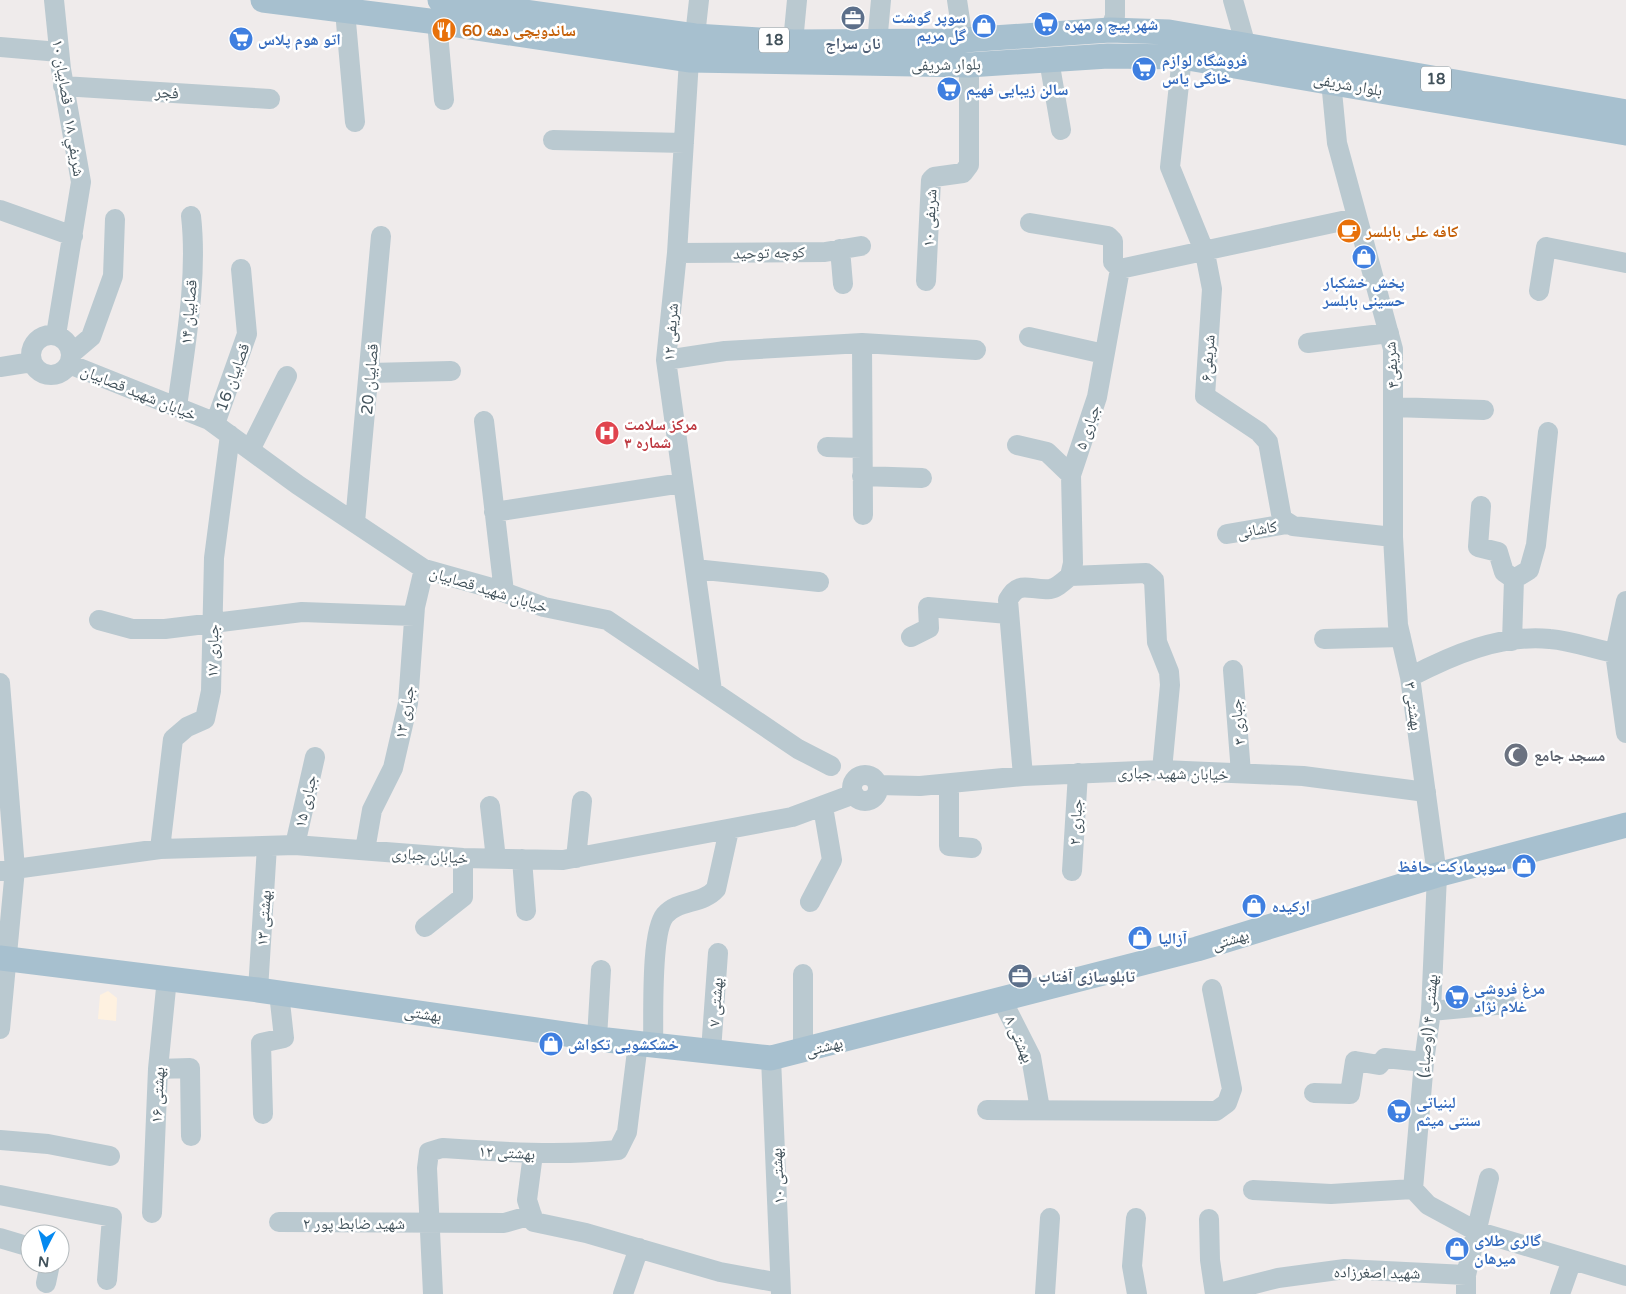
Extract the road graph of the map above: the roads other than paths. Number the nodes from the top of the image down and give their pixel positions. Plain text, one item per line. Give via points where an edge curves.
1 (54, 0) edge
2 (263, 0) edge
3 (699, 0) edge
4 (797, 0) edge
5 (880, 0) edge
6 (957, 0) edge
7 (1115, 0) edge
8 (1233, 0) edge
9 (475, 2) edge
10 (345, 11) junction
11 (439, 11) edge
12 (1110, 30) junction
13 (695, 36) junction
14 (962, 40) junction
15 (794, 42) junction
16 (877, 43) junction
17 (1246, 46) junction
18 (0, 47) edge
19 (59, 52) junction
20 (907, 53) junction
21 (1182, 57) junction
22 (690, 60) junction
23 (1049, 60) junction
24 (969, 65) junction
25 (1332, 81) junction
26 (64, 86) junction
27 (270, 99) dead end
28 (444, 100) dead end
29 (1626, 112) edge
30 (355, 122) dead end
31 (1061, 130) dead end
32 (1626, 133) edge
33 (553, 140) dead end
34 (684, 143) junction
35 (0, 210) edge
36 (191, 216) dead end
37 (1356, 218) junction
38 (115, 219) dead end
39 (1030, 223) dead end
40 (73, 236) junction
41 (381, 236) dead end
42 (860, 246) dead end
43 (840, 249) junction
44 (1204, 253) junction
45 (677, 254) junction
46 (1626, 263) edge
47 (241, 269) dead end
48 (1120, 269) junction
49 (926, 281) dead end
50 (843, 284) dead end
51 (1539, 291) dead end
52 (1389, 333) junction
53 (56, 335) junction
54 (1029, 337) dead end
55 (862, 343) junction
56 (1308, 343) dead end
57 (976, 350) dead end
58 (1104, 354) junction
59 (70, 359) junction
60 (666, 360) junction
61 (32, 362) junction
62 (0, 367) edge
63 (451, 371) dead end
64 (370, 373) junction
65 (287, 376) dead end
66 (177, 407) junction
67 (1393, 407) junction
68 (1484, 410) dead end
69 (484, 421) dead end
70 (222, 430) junction
71 (1548, 432) dead end
72 (1017, 445) dead end
73 (827, 447) dead end
74 (862, 448) junction
75 (250, 450) junction
76 (1070, 475) junction
77 (862, 476) junction
78 (922, 478) dead end
79 (682, 483) junction
80 (1481, 506) dead end
81 (494, 512) junction
82 (863, 516) dead end
83 (355, 522) junction
84 (1287, 524) junction
85 (1227, 534) dead end
86 (1393, 537) junction
87 (424, 569) junction
88 (695, 569) junction
89 (1070, 576) junction
90 (1514, 579) junction
91 (819, 582) dead end
92 (504, 592) junction
93 (1626, 602) edge
94 (1008, 614) junction
95 (414, 616) junction
96 (99, 620) dead end
97 (212, 622) junction
98 (911, 637) dead end
99 (1401, 637) junction
100 (1324, 638) dead end
101 (1512, 641) junction
102 (1621, 654) edge
103 (1233, 670) dead end
104 (1410, 677) junction
105 (0, 683) edge
106 (712, 691) junction
107 (1626, 733) edge
108 (315, 756) dead end
109 (1162, 770) junction
110 (1078, 773) junction
111 (1241, 773) junction
112 (1022, 776) junction
113 (949, 784) junction
114 (864, 788) junction
115 (1426, 792) junction
116 (582, 801) dead end
117 (490, 806) dead end
118 (823, 807) junction
119 (1626, 825) edge
120 (729, 830) junction
121 (295, 845) junction
122 (268, 846) junction
123 (972, 848) dead end
124 (160, 849) junction
125 (365, 850) junction
126 (463, 858) junction
127 (496, 858) junction
128 (576, 858) junction
129 (522, 859) junction
130 (7, 870) edge
131 (1072, 871) dead end
132 (1436, 875) junction
133 (810, 902) dead end
134 (526, 911) dead end
135 (425, 927) dead end
136 (718, 953) dead end
137 (3, 958) edge
138 (601, 970) dead end
139 (803, 974) dead end
140 (167, 978) junction
141 (1212, 989) dead end
142 (269, 991) junction
143 (1002, 1000) junction
144 (1507, 1004) dead end
145 (1431, 1011) junction
146 (0, 1029) edge
147 (597, 1038) junction
148 (645, 1044) junction
149 (711, 1051) junction
150 (803, 1051) junction
151 (771, 1058) junction
152 (1424, 1062) junction
153 (158, 1069) junction
154 (1314, 1092) dead end
155 (1040, 1109) junction
156 (987, 1110) dead end
157 (263, 1114) dead end
158 (191, 1136) dead end
159 (0, 1140) edge
160 (533, 1154) junction
161 (110, 1156) dead end
162 (1490, 1178) dead end
163 (1413, 1189) junction
164 (1253, 1190) dead end
165 (0, 1195) edge
166 (152, 1213) dead end
167 (532, 1215) junction
168 (1050, 1218) dead end
169 (1136, 1218) dead end
170 (1209, 1219) dead end
171 (278, 1222) dead end
172 (430, 1223) junction
173 (1476, 1231) junction
174 (0, 1238) edge
175 (20, 1244) edge
176 (639, 1248) junction
177 (1572, 1260) junction
178 (1626, 1276) edge
179 (107, 1280) dead end
180 (1466, 1284) edge
181 (781, 1288) edge
182 (433, 1294) edge
183 (623, 1294) edge
184 (1045, 1294) edge
185 (1137, 1294) edge
186 (1215, 1294) edge
187 (1560, 1294) edge

1 - 19 street, شريفي ۱۸ - قصابیان ۱۰
2 - 10 main road, بلوار شریفی / 18
3 - 13 street
4 - 15 street
5 - 16 street
6 - 14 street
7 - 12 street via 1115,16
8 - 17 street
9 - 11 main road, بلوار شریفی / 18
9 - 13 main road, بلوار شریفی / 18
10 - 11 main road, بلوار شریفی / 18
10 - 30 street
11 - 22 main road, بلوار شریفی / 18
11 - 28 street
12 - 14 main road, بلوار شریفی / 18
12 - 17 main road, بلوار شریفی / 18 via 1169,32
13 - 15 main road, بلوار شریفی / 18
14 - 20 main road, بلوار شریفی / 18
15 - 16 main road, بلوار شریفی / 18
16 - 20 main road, بلوار شریفی / 18
17 - 29 main road, بلوار شریفی / 18
18 - 19 street
19 - 26 street, شريفي ۱۸ - قصابیان ۱۰
20 - 22 main road, بلوار شریفی / 18
20 - 24 main road, بلوار شریفی / 18
21 - 23 main road, بلوار شریفی / 18 via 1108,56
21 - 25 main road, بلوار شریفی / 18
21 - 44 street, شریفی۶ via 1170,167
22 - 34 street, شریفی ۱۲
23 - 24 main road, بلوار شریفی / 18
23 - 31 street
24 - 49 street, شریفی ۱۰ via 969,165 963,174 931,180
25 - 32 main road, بلوار شریفی / 18
25 - 37 street, شریفی۴ via 1336,143
26 - 27 street, فجر
26 - 40 street, شريفي ۱۸ - قصابیان ۱۰ via 81,182
33 - 34 street
34 - 45 street, شریفی ۱۲
35 - 40 street
36 - 66 street, قصابیان ۱۴ via 193,239 187,329
37 - 44 street
37 - 52 street, شریفی۴
38 - 59 street via 113,276 92,337
39 - 48 street via 1108,236 1113,241 1113,262
40 - 53 street, شريفي ۱۸ - قصابیان ۱۰
41 - 64 street, قصابیان 20
42 - 43 street, کوچه توحید
43 - 45 street, کوچه توحید via 825,252
43 - 50 street
44 - 48 street
44 - 84 street, شریفی۶ via 1212,289 1205,396 1259,432 1268,442 1282,519
45 - 60 street, شریفی ۱۲
46 - 51 street via 1546,247
47 - 70 street, قصابیان 16 via 247,334
48 - 58 street, جباری ۵
52 - 56 street
52 - 67 street, شریفی۴ via 1393,349
53 - 59 street via 69,345
53 - 61 street via 47,334 39,338 30,354
54 - 58 street
55 - 57 street
55 - 60 street via 725,350
55 - 74 street
58 - 76 street, جباری ۵ via 1097,397
59 - 61 street via 63,372 54,375 37,370
59 - 66 street, خیابان شهید قصابیان
60 - 79 street, شریفی ۱۲
61 - 62 street
63 - 64 street
64 - 83 street, قصابیان 20
65 - 75 street
66 - 70 street, خیابان شهید قصابیان
67 - 68 street
67 - 86 street, شریفی۴
69 - 81 street
70 - 75 street, خیابان شهید قصابیان
70 - 97 street, جباری ۱۷
71 - 90 street via 1536,545 1529,570
72 - 76 street via 1047,452
73 - 74 street
74 - 77 street
75 - 83 street, خیابان شهید قصابیان
76 - 89 street, جباری ۵ via 1073,563
77 - 78 street
77 - 82 street
79 - 81 street
79 - 88 street, شریفی ۱۲
80 - 90 street via 1478,547 1498,552 1504,572
81 - 92 street
83 - 87 street, خیابان شهید قصابیان
84 - 85 street, کاشانی
84 - 86 street
86 - 99 street, بهشتی ۳
87 - 92 street, خیابان شهید قصابیان
87 - 95 street, جباری ۱۳
88 - 91 street
88 - 106 street, شریفی ۱۲
89 - 94 street via 1051,589 1019,587 1008,600
89 - 109 street via 1146,573 1154,580 1158,642 1169,672 1170,685
90 - 101 street
92 - 106 street, خیابان شهید قصابیان via 544,607 607,620
93 - 102 street
94 - 98 street via 928,607 929,628
94 - 112 street
95 - 97 street via 302,612
95 - 125 street, جباری ۱۳ via 408,703 393,768 372,810
96 - 97 street via 140,629
97 - 124 street, جباری ۱۷ via 211,691 205,719 187,727 173,739
99 - 100 street
99 - 104 street, بهشتی ۳
101 - 102 street via 1550,639
101 - 104 street via 1446,658
102 - 107 street
103 - 111 street, جباری ۳
104 - 115 street, بهشتی ۳
105 - 130 street
106 - 114 street, خیابان شهید قصابیان via 798,750 831,766
108 - 121 street, جباری ۱۵
109 - 110 street, خیابان شهید جباری
109 - 111 street, خیابان شهید جباری
110 - 112 street, خیابان شهید جباری
110 - 131 street, جباری ۲
111 - 115 street, خیابان شهید جباری via 1303,776
112 - 113 street, خیابان شهید جباری
113 - 114 street, خیابان شهید جباری
113 - 123 street via 949,846
114 - 118 street, خیابان جباری
115 - 132 street, بهشتی ۳
116 - 128 street
117 - 127 street
118 - 120 street, خیابان جباری
118 - 133 street via 832,860
119 - 132 main road, بهشتی
120 - 128 street, خیابان جباری
120 - 148 street via 716,889 702,899 672,909 660,923
121 - 122 street, خیابان جباری
121 - 125 street, خیابان جباری
122 - 124 street, خیابان جباری
122 - 142 street, بهشتی ۱۳
124 - 130 street, خیابان جباری
125 - 126 street, خیابان جباری
126 - 127 street, خیابان جباری
126 - 135 street via 463,896
127 - 129 street, خیابان جباری
128 - 129 street, خیابان جباری
129 - 134 street
130 - 137 street
132 - 143 main road, بهشتی via 1197,949
132 - 145 street, بهشتی ۴ (اوصیاء)
136 - 149 street, بهشتی ۷
137 - 140 main road, بهشتی
137 - 146 street
138 - 147 street
139 - 150 street
140 - 142 main road, بهشتی
140 - 153 street, بهشتی ۱۶
141 - 155 street via 1232,1090 1227,1103 1216,1111
142 - 147 main road, بهشتی
142 - 157 street, بهشتی ۱۳ via 284,1038 261,1043
143 - 150 main road, بهشتی
143 - 155 street, بهشتی ۸ via 1031,1057
144 - 145 street
145 - 152 street, بهشتی ۴ (اوصیاء)
147 - 148 main road, بهشتی
148 - 149 main road, بهشتی
148 - 160 street, بهشتی ۱۲ via 627,1132 618,1150
149 - 151 main road, بهشتی
150 - 151 main road, بهشتی
151 - 181 street, بهشتی ۱۰
152 - 154 street via 1385,1058 1380,1064 1355,1061 1350,1094
152 - 163 street, بهشتی ۴ (اوصیاء)
153 - 158 street via 190,1068
153 - 166 street, بهشتی ۱۶
155 - 156 street
159 - 161 street via 48,1144
160 - 167 street via 527,1200
160 - 172 street, بهشتی ۱۲ via 442,1148 429,1152
162 - 173 street, شهید اصغرزاده
163 - 164 street via 1331,1194
163 - 173 street via 1428,1205
165 - 179 street via 112,1216
167 - 172 street, شهید ضابط پور ۲ via 504,1223
167 - 176 street via 534,1222
168 - 184 street
169 - 185 street via 1132,1266
170 - 186 street
171 - 172 street, شهید ضابط پور ۲
172 - 182 street, بهشتی ۱۲
173 - 177 street
173 - 180 street, شهید اصغرزاده
174 - 175 street
176 - 181 street
176 - 183 street
177 - 178 street
177 - 187 street
180 - 186 street, شهید اصغرزاده via 1345,1270 1278,1278

